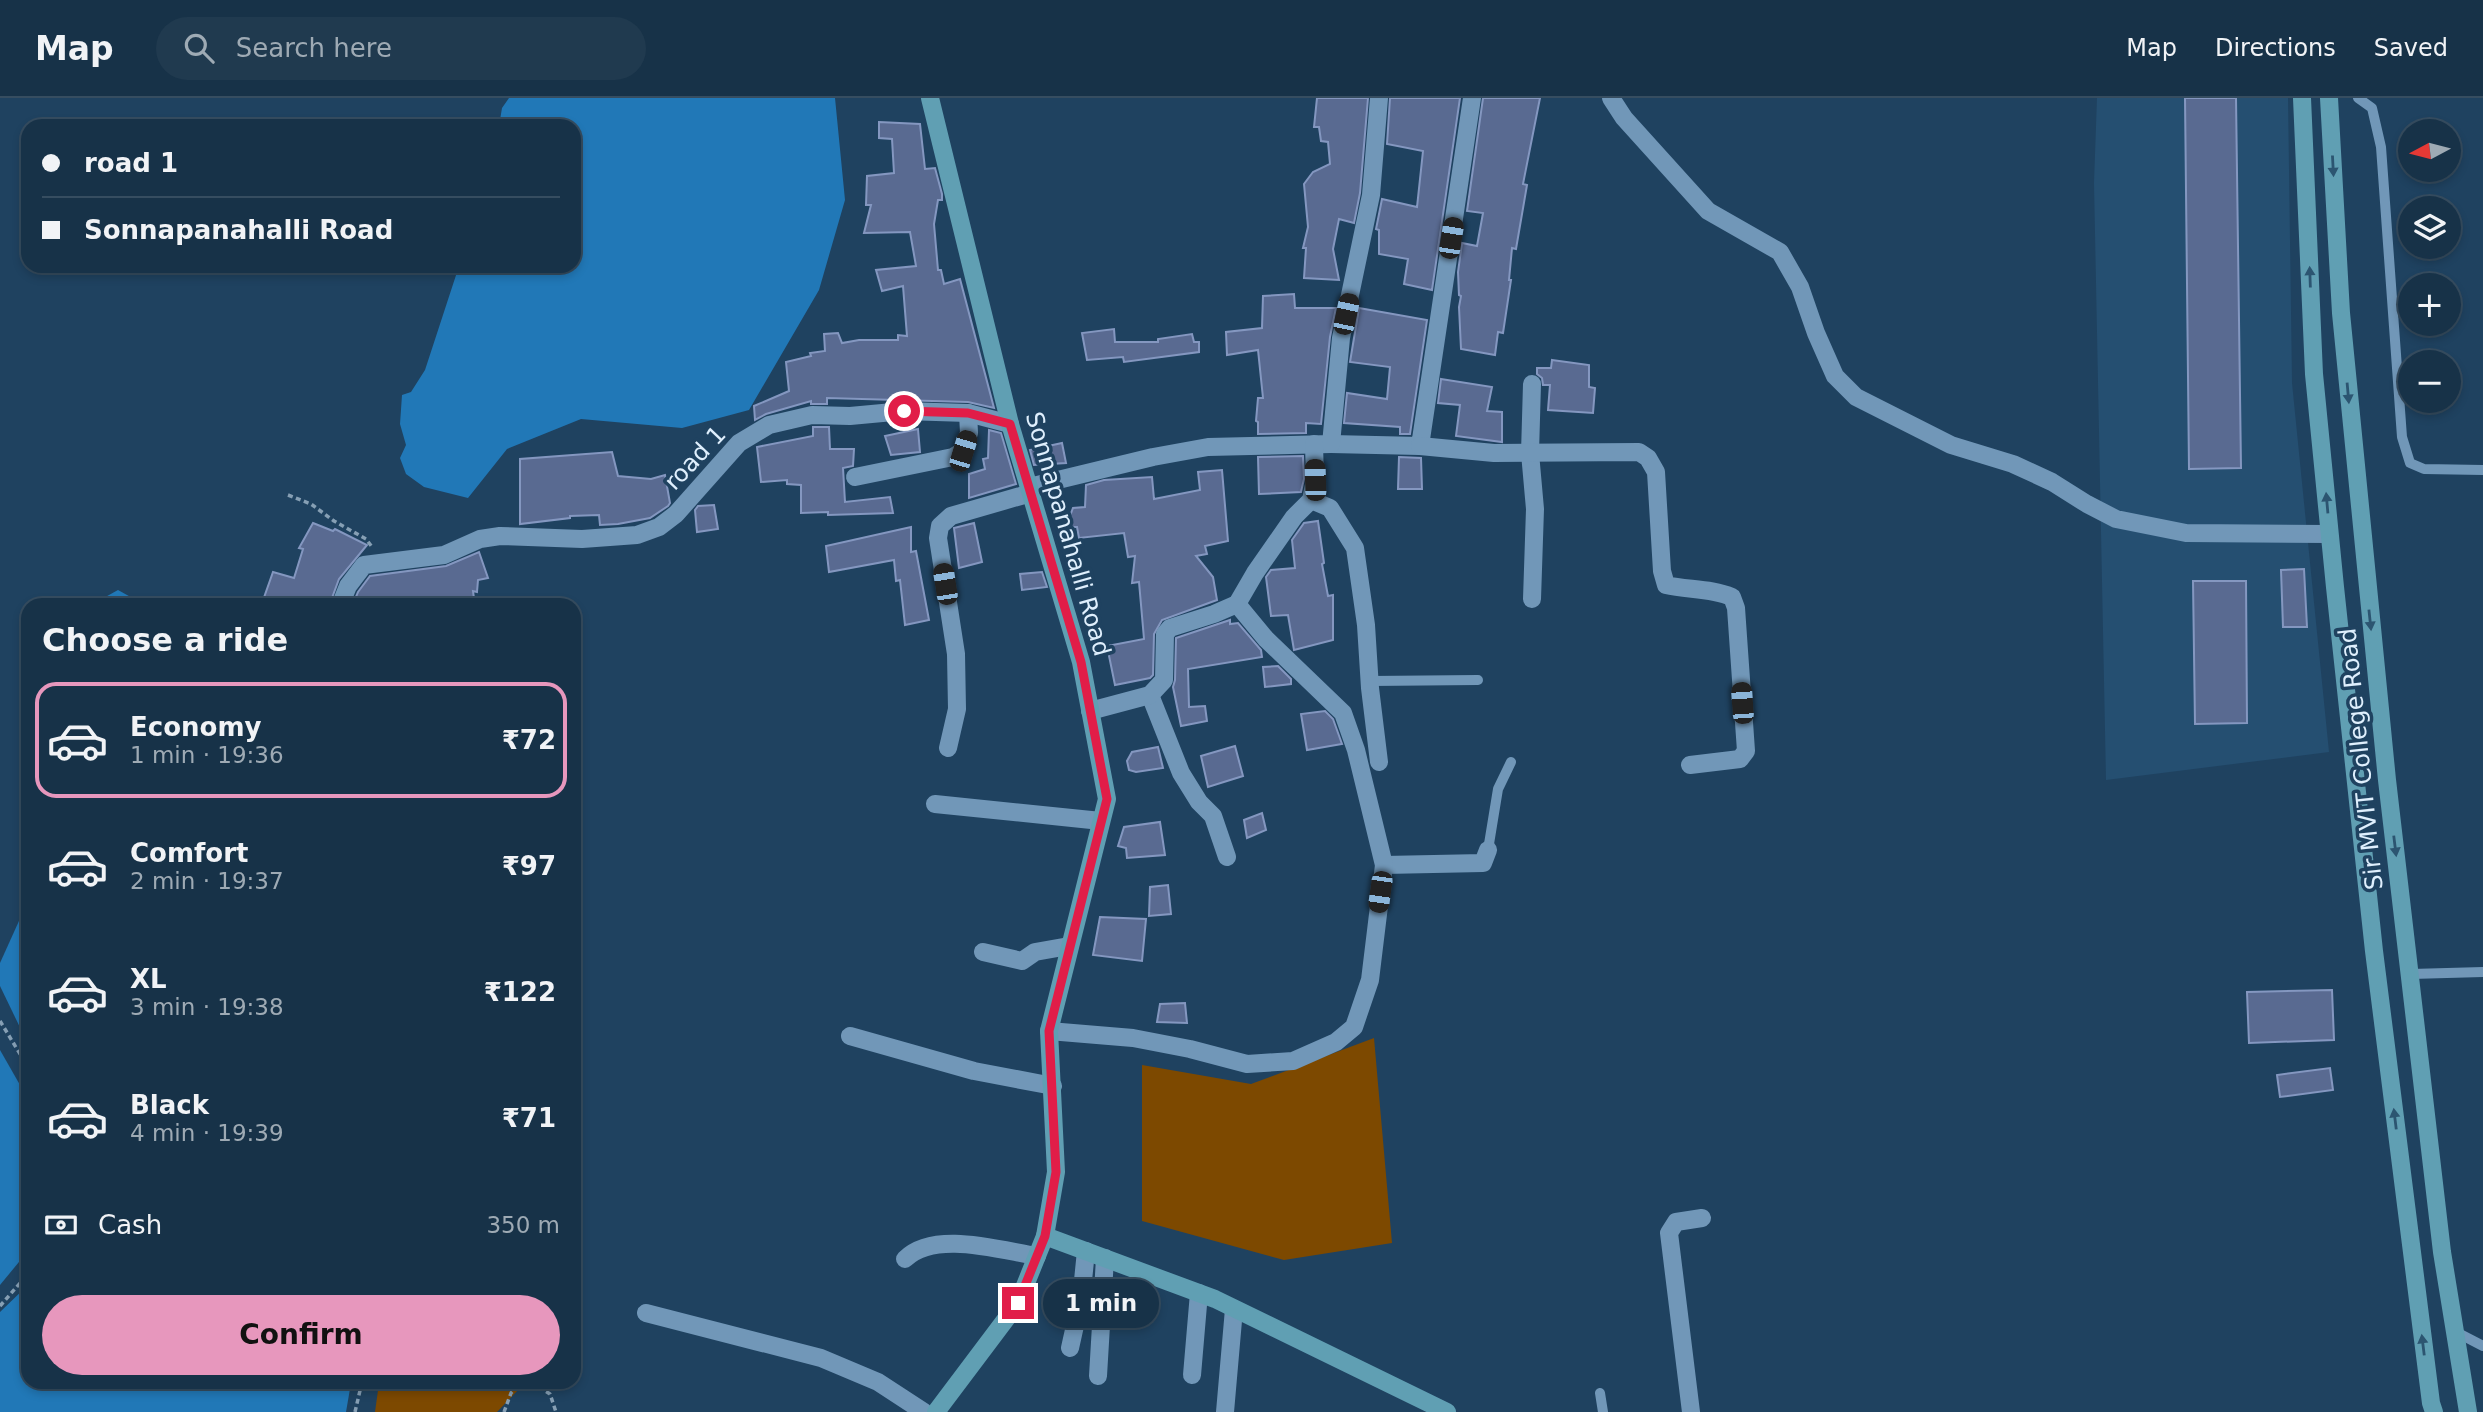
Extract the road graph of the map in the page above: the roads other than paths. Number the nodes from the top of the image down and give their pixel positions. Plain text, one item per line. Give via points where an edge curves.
1 (930, 98) edge
2 (1379, 98) edge
3 (1472, 98) edge
4 (1611, 98) edge
5 (2302, 98) edge
6 (2329, 98) edge
7 (2358, 98) edge
8 (1532, 384) dead end
9 (968, 413) junction
10 (1010, 424) junction
11 (1322, 444) junction
12 (1420, 446) junction
13 (1530, 453) junction
14 (2483, 470) edge
15 (855, 477) dead end
16 (1030, 490) junction
17 (1311, 500) junction
18 (2329, 534) junction
19 (343, 598) edge
20 (1532, 599) dead end
21 (1237, 604) junction
22 (1478, 680) dead end
23 (1370, 681) junction
24 (1150, 695) junction
25 (1090, 711) junction
26 (948, 748) dead end
27 (1378, 762) dead end
28 (1511, 762) dead end
29 (1690, 765) dead end
30 (935, 804) dead end
31 (1101, 821) junction
32 (1488, 850) joint
33 (1227, 857) dead end
34 (1384, 865) junction
35 (1069, 946) junction
36 (984, 952) dead end
37 (2483, 972) edge
38 (2410, 974) junction
39 (1049, 1031) junction
40 (850, 1035) dead end
41 (1053, 1086) junction
42 (1702, 1218) dead end
43 (1045, 1236) junction
44 (1086, 1251) junction
45 (1037, 1256) junction
46 (1105, 1258) junction
47 (905, 1259) dead end
48 (1199, 1293) junction
49 (1234, 1309) junction
50 (646, 1313) dead end
51 (2454, 1331) junction
52 (2483, 1346) edge
53 (1070, 1348) dead end
54 (1098, 1376) dead end
55 (1192, 1376) dead end
56 (1600, 1393) dead end
57 (924, 1412) edge
58 (936, 1412) edge
59 (1225, 1412) edge
60 (1447, 1412) edge
61 (1603, 1412) edge
62 (1691, 1412) edge
63 (2434, 1412) edge
64 (2468, 1412) edge

1 - 10 main road, Sonnapanahalli Road
2 - 11 street via 1371,195
3 - 12 street
4 - 18 street via 1708,211 1780,252 1800,288 1835,376 1856,397 1951,445 2052,482 2116,519 2186,533
18 -> 5 main road, Sir MVIT College Road via 2314,373
6 -> 38 main road, Sir MVIT College Road via 2353,461
7 - 14 lane via 2372,108 2381,147 2402,437 2410,463 2424,469
8 - 13 street
9 - 10 street, road 1
9 - 15 street via 963,451 953,457
9 - 19 street, road 1 via 813,415 769,425 738,443 659,527 637,535 582,539 500,536 480,539 444,555 364,565
10 - 16 main road, Sonnapanahalli Road
11 - 12 street
11 - 16 street via 1208,447
11 - 17 street
12 - 13 street
13 - 20 street via 1535,509
13 - 29 street via 1639,452 1648,458 1656,472 1666,584 1732,597 1746,751 1740,759
16 - 25 main road, Sonnapanahalli Road via 1081,662
16 - 26 street via 951,516 940,526 956,654 957,709
17 - 21 street via 1294,517
17 - 23 street via 1330,508 1354,548
63 -> 18 main road, Sir MVIT College Road via 2374,951
21 - 24 street via 1170,628 1164,680
21 - 34 street via 1266,639 1343,713
22 - 23 lane
23 - 27 street
24 - 25 street
24 - 33 street via 1181,773 1213,816
25 - 31 main road, Sonnapanahalli Road via 1107,799
28 - 32 lane via 1498,789
30 - 31 street
31 - 35 main road, Sonnapanahalli Road
32 - 34 street via 1483,863
34 - 39 street via 1370,979 1354,1027 1336,1042 1293,1060 1247,1064 1133,1038
35 - 36 street via 1035,952 1021,961
35 - 39 main road, Sonnapanahalli Road
37 - 38 lane
38 - 51 main road, Sir MVIT College Road
39 - 41 main road, Sonnapanahalli Road
40 - 41 street via 974,1071
41 - 43 main road, Sonnapanahalli Road via 1056,1172
42 - 62 street via 1676,1222 1669,1233
43 - 44 main road
43 - 45 main road, Sonnapanahalli Road
44 - 46 main road
44 - 53 street via 1080,1310
45 - 47 street via 948,1243 915,1250
45 - 58 main road, Sonnapanahalli Road via 1018,1303
46 - 48 main road
46 - 54 street
48 - 49 main road
48 - 55 street
49 - 59 street
49 - 60 main road
50 - 57 street via 821,1358 878,1382
51 - 52 lane
51 - 64 main road, Sir MVIT College Road
56 - 61 lane

